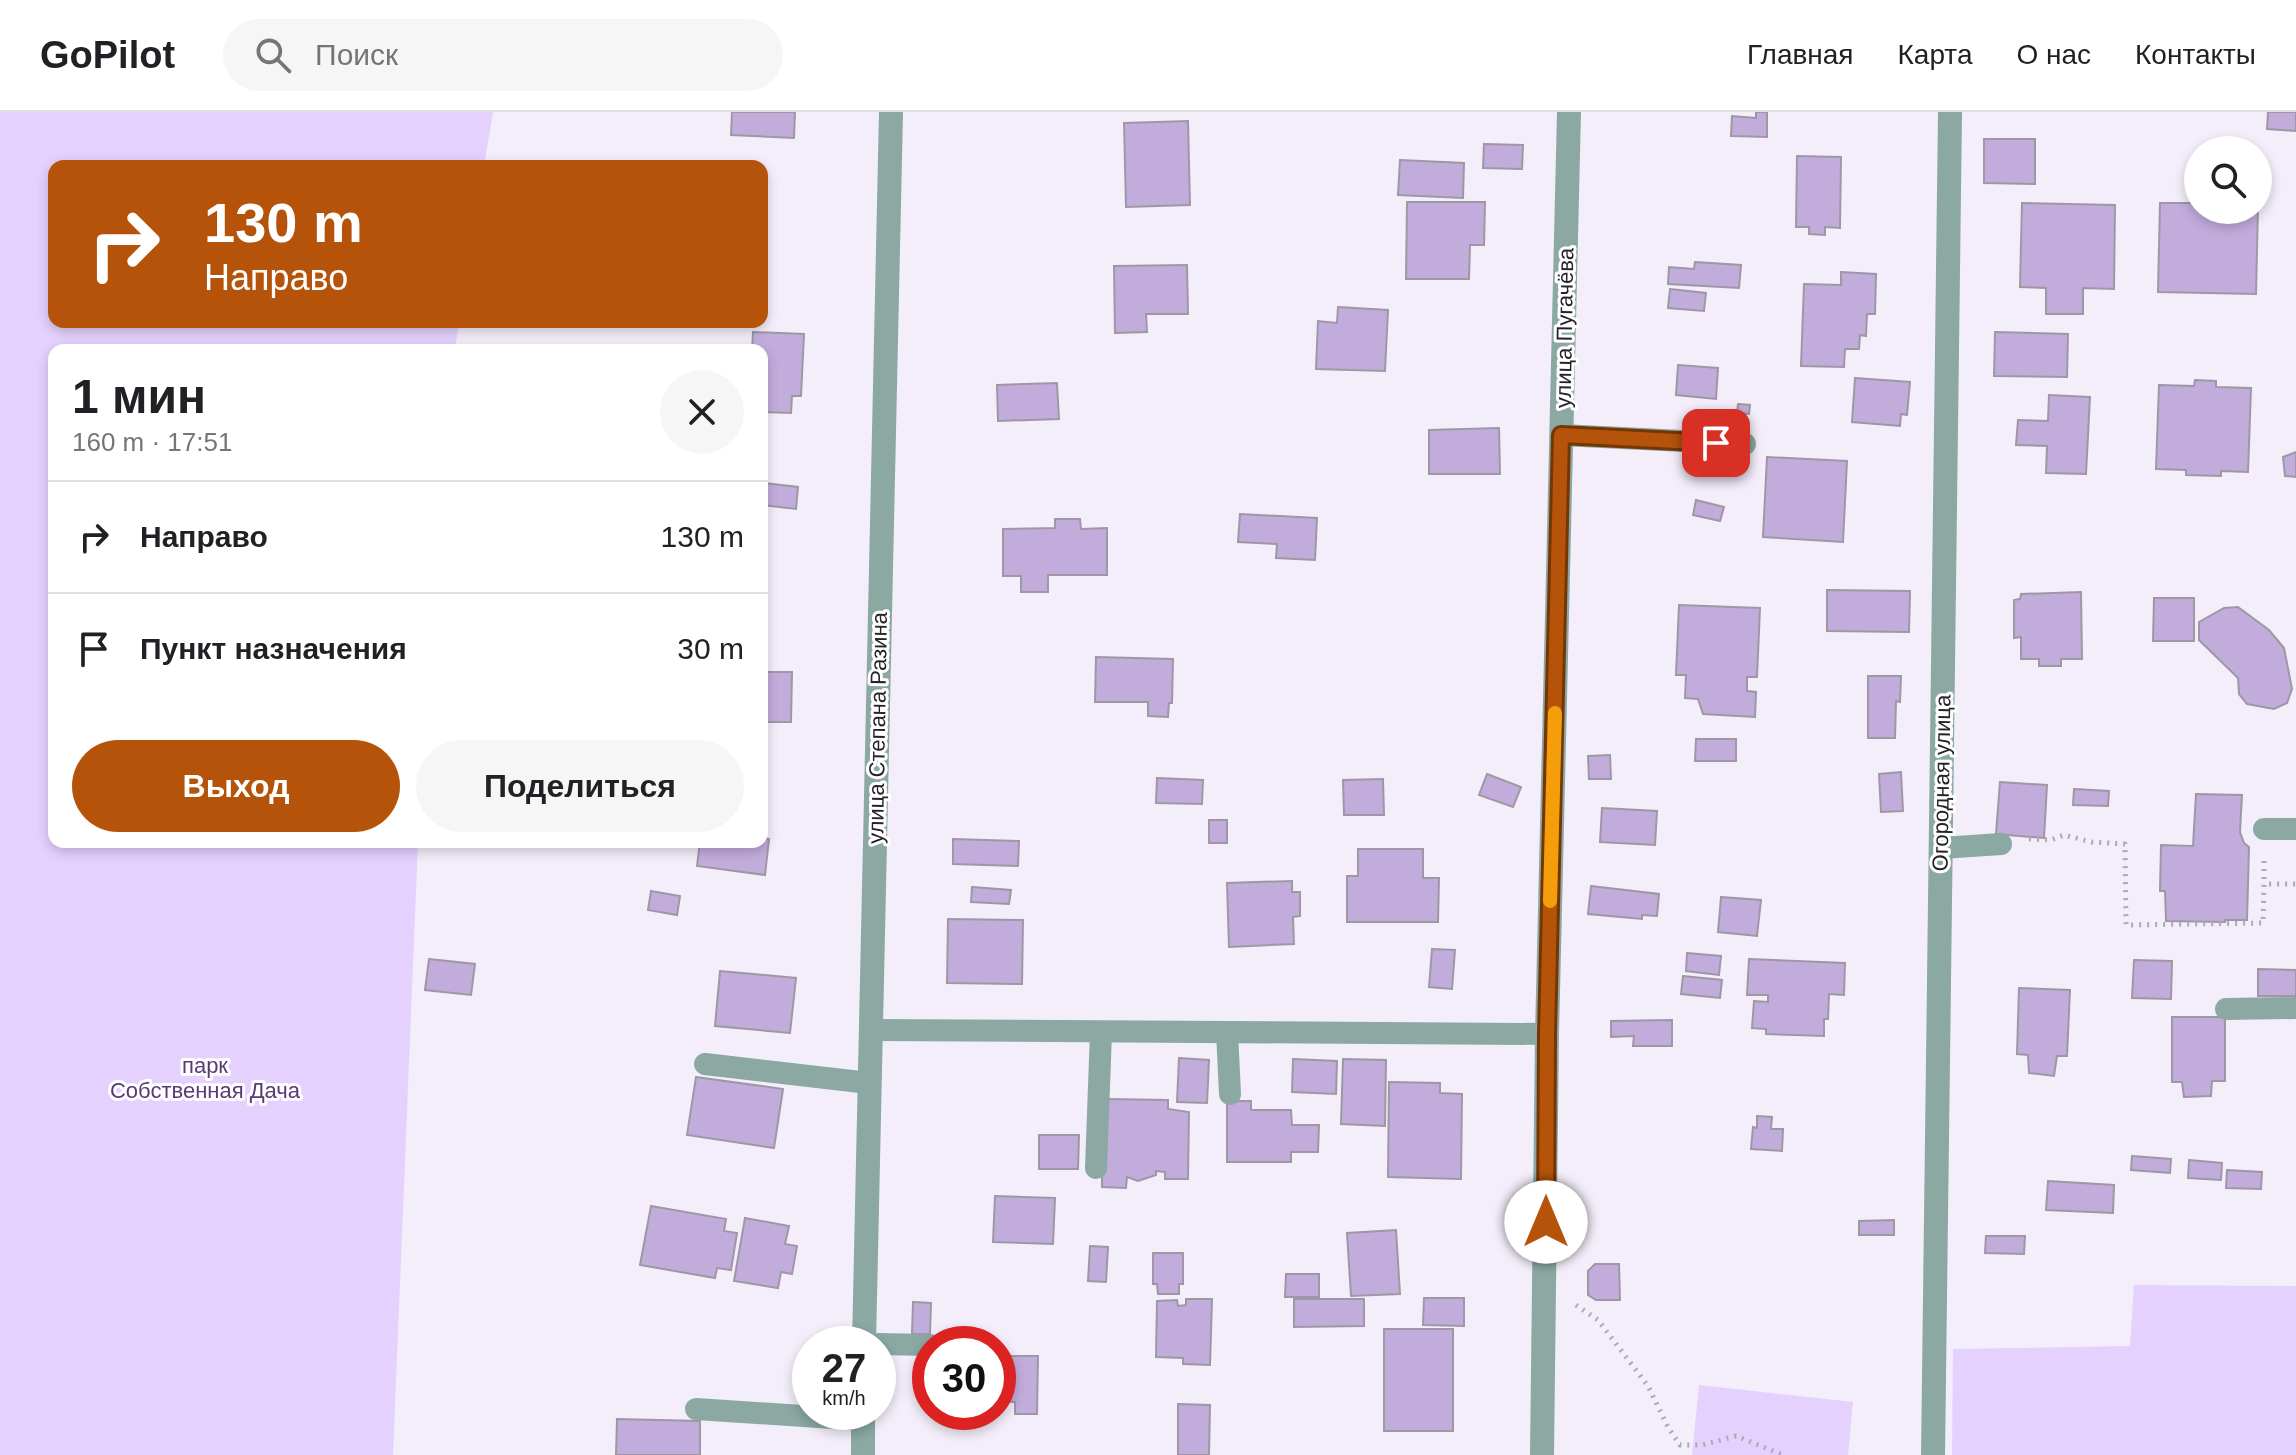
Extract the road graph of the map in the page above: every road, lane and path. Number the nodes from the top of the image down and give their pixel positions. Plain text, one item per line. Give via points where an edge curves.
1 (891, 112) edge
2 (1569, 112) edge
3 (1950, 112) edge
4 (1561, 435) junction
5 (1745, 444) dead end
6 (2264, 829) dead end
7 (2296, 829) edge
8 (2001, 844) joint
9 (1941, 848) junction
10 (2296, 884) edge
11 (2296, 1008) edge
12 (2226, 1009) dead end
13 (870, 1030) junction
14 (1101, 1032) junction
15 (1227, 1032) junction
16 (1547, 1034) junction
17 (705, 1064) dead end
18 (869, 1083) junction
19 (1230, 1094) dead end
20 (1096, 1168) dead end
21 (1546, 1284) junction
22 (864, 1326) edge
23 (696, 1409) dead end
24 (792, 1413) edge
25 (863, 1430) edge
26 (863, 1455) edge
27 (1542, 1455) edge
28 (1783, 1455) edge
29 (1933, 1455) edge

1 - 13 street, улица Степана Разина
2 - 4 street, улица Пугачёва
3 - 9 street, Огородная улица
4 - 5 lane
4 - 16 street, улица Пугачёва
6 - 7 lane
8 - 9 lane
8 - 10 path via 2001,839 2051,840 2064,835 2125,844 2126,925 2263,923 2264,884
9 - 29 street, Огородная улица
11 - 12 lane
13 - 14 lane
13 - 18 street, улица Степана Разина
14 - 15 lane
14 - 20 lane
15 - 16 lane
15 - 19 lane
16 - 21 street, улица Пугачёва
17 - 18 lane
18 - 22 street, улица Степана Разина
21 - 27 street, улица Пугачёва
21 - 28 path via 1598,1320 1648,1386 1680,1445 1736,1436
23 - 24 lane
25 - 26 street

